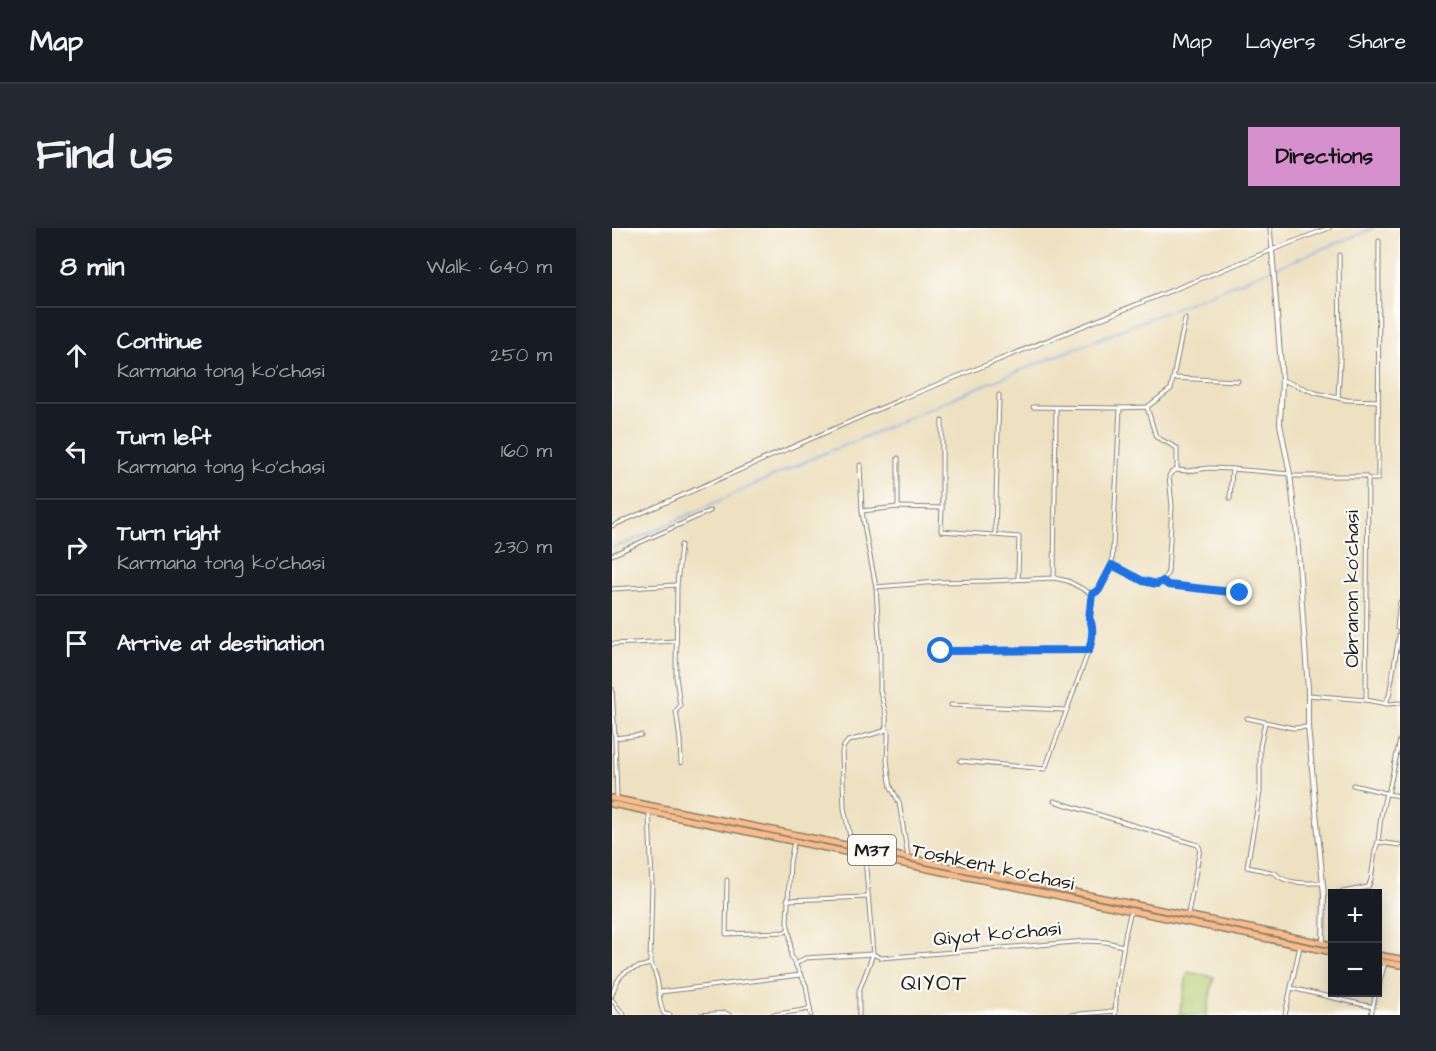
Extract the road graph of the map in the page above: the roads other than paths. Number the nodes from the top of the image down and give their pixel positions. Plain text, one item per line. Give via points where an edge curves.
1 (1270, 228) edge
2 (1329, 228) edge
3 (1379, 241) dead end
4 (1272, 250) junction
5 (1339, 255) dead end
6 (1185, 319) dead end
7 (1173, 378) junction
8 (1282, 380) junction
9 (1238, 381) dead end
10 (999, 395) dead end
11 (1338, 398) junction
12 (1378, 401) junction
13 (1147, 407) junction
14 (1033, 408) dead end
15 (1056, 408) junction
16 (1120, 408) junction
17 (942, 420) dead end
18 (898, 458) dead end
19 (861, 465) dead end
20 (1232, 468) junction
21 (1177, 470) junction
22 (1290, 475) junction
23 (1368, 479) junction
24 (1230, 498) dead end
25 (898, 507) junction
26 (942, 508) junction
27 (710, 511) dead end
28 (862, 511) junction
29 (612, 526) edge
30 (995, 535) junction
31 (681, 545) dead end
32 (612, 555) edge
33 (1112, 565) junction
34 (1054, 578) junction
35 (1018, 579) junction
36 (1163, 581) junction
37 (1242, 584) dead end
38 (677, 585) junction
39 (876, 587) junction
40 (612, 589) edge
41 (1092, 594) junction
42 (1400, 602) edge
43 (1400, 630) edge
44 (676, 641) junction
45 (612, 644) edge
46 (1089, 650) junction
47 (941, 651) dead end
48 (612, 689) edge
49 (1308, 695) junction
50 (1366, 700) junction
51 (1385, 703) junction
52 (1400, 703) edge
53 (951, 705) dead end
54 (1065, 710) junction
55 (1247, 718) dead end
56 (1264, 722) junction
57 (1308, 727) junction
58 (885, 729) junction
59 (640, 735) dead end
60 (615, 738) junction
61 (1400, 740) edge
62 (960, 761) dead end
63 (681, 763) dead end
64 (1353, 785) dead end
65 (1387, 794) junction
66 (1400, 796) edge
67 (614, 800) edge
68 (1054, 801) dead end
69 (649, 811) junction
70 (794, 841) junction
71 (1378, 842) junction
72 (1400, 845) edge
73 (852, 846) junction
74 (864, 855) junction
75 (908, 857) junction
76 (727, 880) dead end
77 (1323, 883) junction
78 (1358, 889) edge
79 (1328, 896) edge
80 (868, 897) junction
81 (1324, 897) junction
82 (788, 900) junction
83 (1132, 908) junction
84 (1188, 916) junction
85 (789, 929) junction
86 (1323, 943) junction
87 (1328, 944) edge
88 (1300, 945) junction
89 (1123, 946) junction
90 (1328, 951) edge
91 (873, 954) junction
92 (1382, 956) edge
93 (1400, 959) edge
94 (1384, 962) joint
95 (650, 964) junction
96 (796, 964) junction
97 (1400, 965) edge
98 (1382, 970) edge
99 (801, 975) junction
100 (1291, 988) junction
101 (660, 992) junction
102 (612, 995) edge
103 (1376, 997) edge
104 (612, 1000) edge
105 (1373, 1007) junction
106 (810, 1009) junction
107 (1115, 1013) edge
108 (624, 1015) edge
109 (670, 1015) edge
110 (701, 1015) edge
111 (729, 1015) edge
112 (772, 1015) edge
113 (811, 1015) edge
114 (859, 1015) edge
115 (1070, 1015) edge
116 (1285, 1015) edge
117 (1371, 1015) edge

1 - 4 street
2 - 4 street
3 - 12 street, Obranon ko'chasi
4 - 8 street
4 - 29 street via 904,398
5 - 11 street
6 - 7 street
7 - 9 street
7 - 13 street via 1171,388
8 - 11 street
8 - 22 street via 1280,424
10 - 30 street
11 - 12 street
12 - 23 street, Obranon ko'chasi via 1378,479
13 - 16 street
13 - 21 street via 1156,437 1177,448
14 - 15 street
15 - 16 street
15 - 34 street
16 - 33 street
17 - 26 street
18 - 25 street
19 - 28 street
20 - 21 street
20 - 22 street
20 - 24 street
21 - 36 street via 1169,476 1172,506 1168,572
22 - 23 street
22 - 49 street
23 - 50 street, Obranon ko'chasi
25 - 26 street
25 - 28 street
26 - 30 street via 941,531
27 - 32 street
28 - 39 street
30 - 35 street via 1019,537
31 - 38 street
33 - 36 street via 1143,581
33 - 41 street via 1099,590
34 - 35 street
34 - 41 street
35 - 39 street
36 - 37 street via 1168,585 1240,593
38 - 40 street
38 - 44 street
39 - 58 street
41 - 46 street
42 - 43 street
43 - 51 street
44 - 45 street
44 - 63 street via 680,706 676,718
46 - 47 street
46 - 54 street
48 - 60 street
49 - 50 street, Obranon ko'chasi
49 - 57 street
50 - 51 street, Obranon ko'chasi
51 - 52 street, Obranon ko'chasi
53 - 54 street
54 - 62 street via 1045,769
55 - 56 street
56 - 57 street
56 - 77 street via 1260,792 1247,867 1294,882
57 - 77 street
58 - 73 street via 848,741 842,752 844,808
58 - 75 street via 891,787 899,802
59 - 60 street
60 - 67 street
61 - 65 street
64 - 65 street
65 - 66 street
65 - 71 street
67 - 69 highway, Toshkent ko'chasi / M37
67 - 73 highway, Toshkent ko'chasi / M37
68 - 84 street via 1198,845
69 - 70 highway, Toshkent ko'chasi / M37
69 - 95 street
70 - 74 highway, Toshkent ko'chasi / M37
70 - 82 street
71 - 72 street
71 - 78 street via 1371,880 1368,887
73 - 75 highway, Toshkent ko'chasi / M37
74 - 80 street
74 - 83 highway, Toshkent ko'chasi / M37
75 - 83 highway, Toshkent ko'chasi / M37
76 - 85 street via 726,934
77 - 81 street
79 - 81 street
80 - 82 street
80 - 91 street
81 - 86 street
82 - 85 street
83 - 84 highway, Toshkent ko'chasi / M37
83 - 88 highway, Toshkent ko'chasi / M37
83 - 89 street
84 - 86 highway, Toshkent ko'chasi / M37
85 - 96 street via 791,956
86 - 87 highway, Toshkent ko'chasi / M37
88 - 90 highway, Toshkent ko'chasi / M37
88 - 100 street
89 - 91 street, Qiyot ko'chasi via 1087,941 881,958
89 - 107 street
91 - 96 street, Qiyot ko'chasi via 805,958
91 - 114 street via 859,991
92 - 93 highway
94 - 97 highway
94 - 98 street
95 - 101 street
95 - 102 street via 625,971
96 - 99 street
99 - 101 street
99 - 106 street
100 - 105 street
100 - 116 street
101 - 109 street via 662,1010
103 - 105 street
104 - 108 street
105 - 117 street
106 - 112 street
106 - 113 street
107 - 115 street
110 - 111 street

